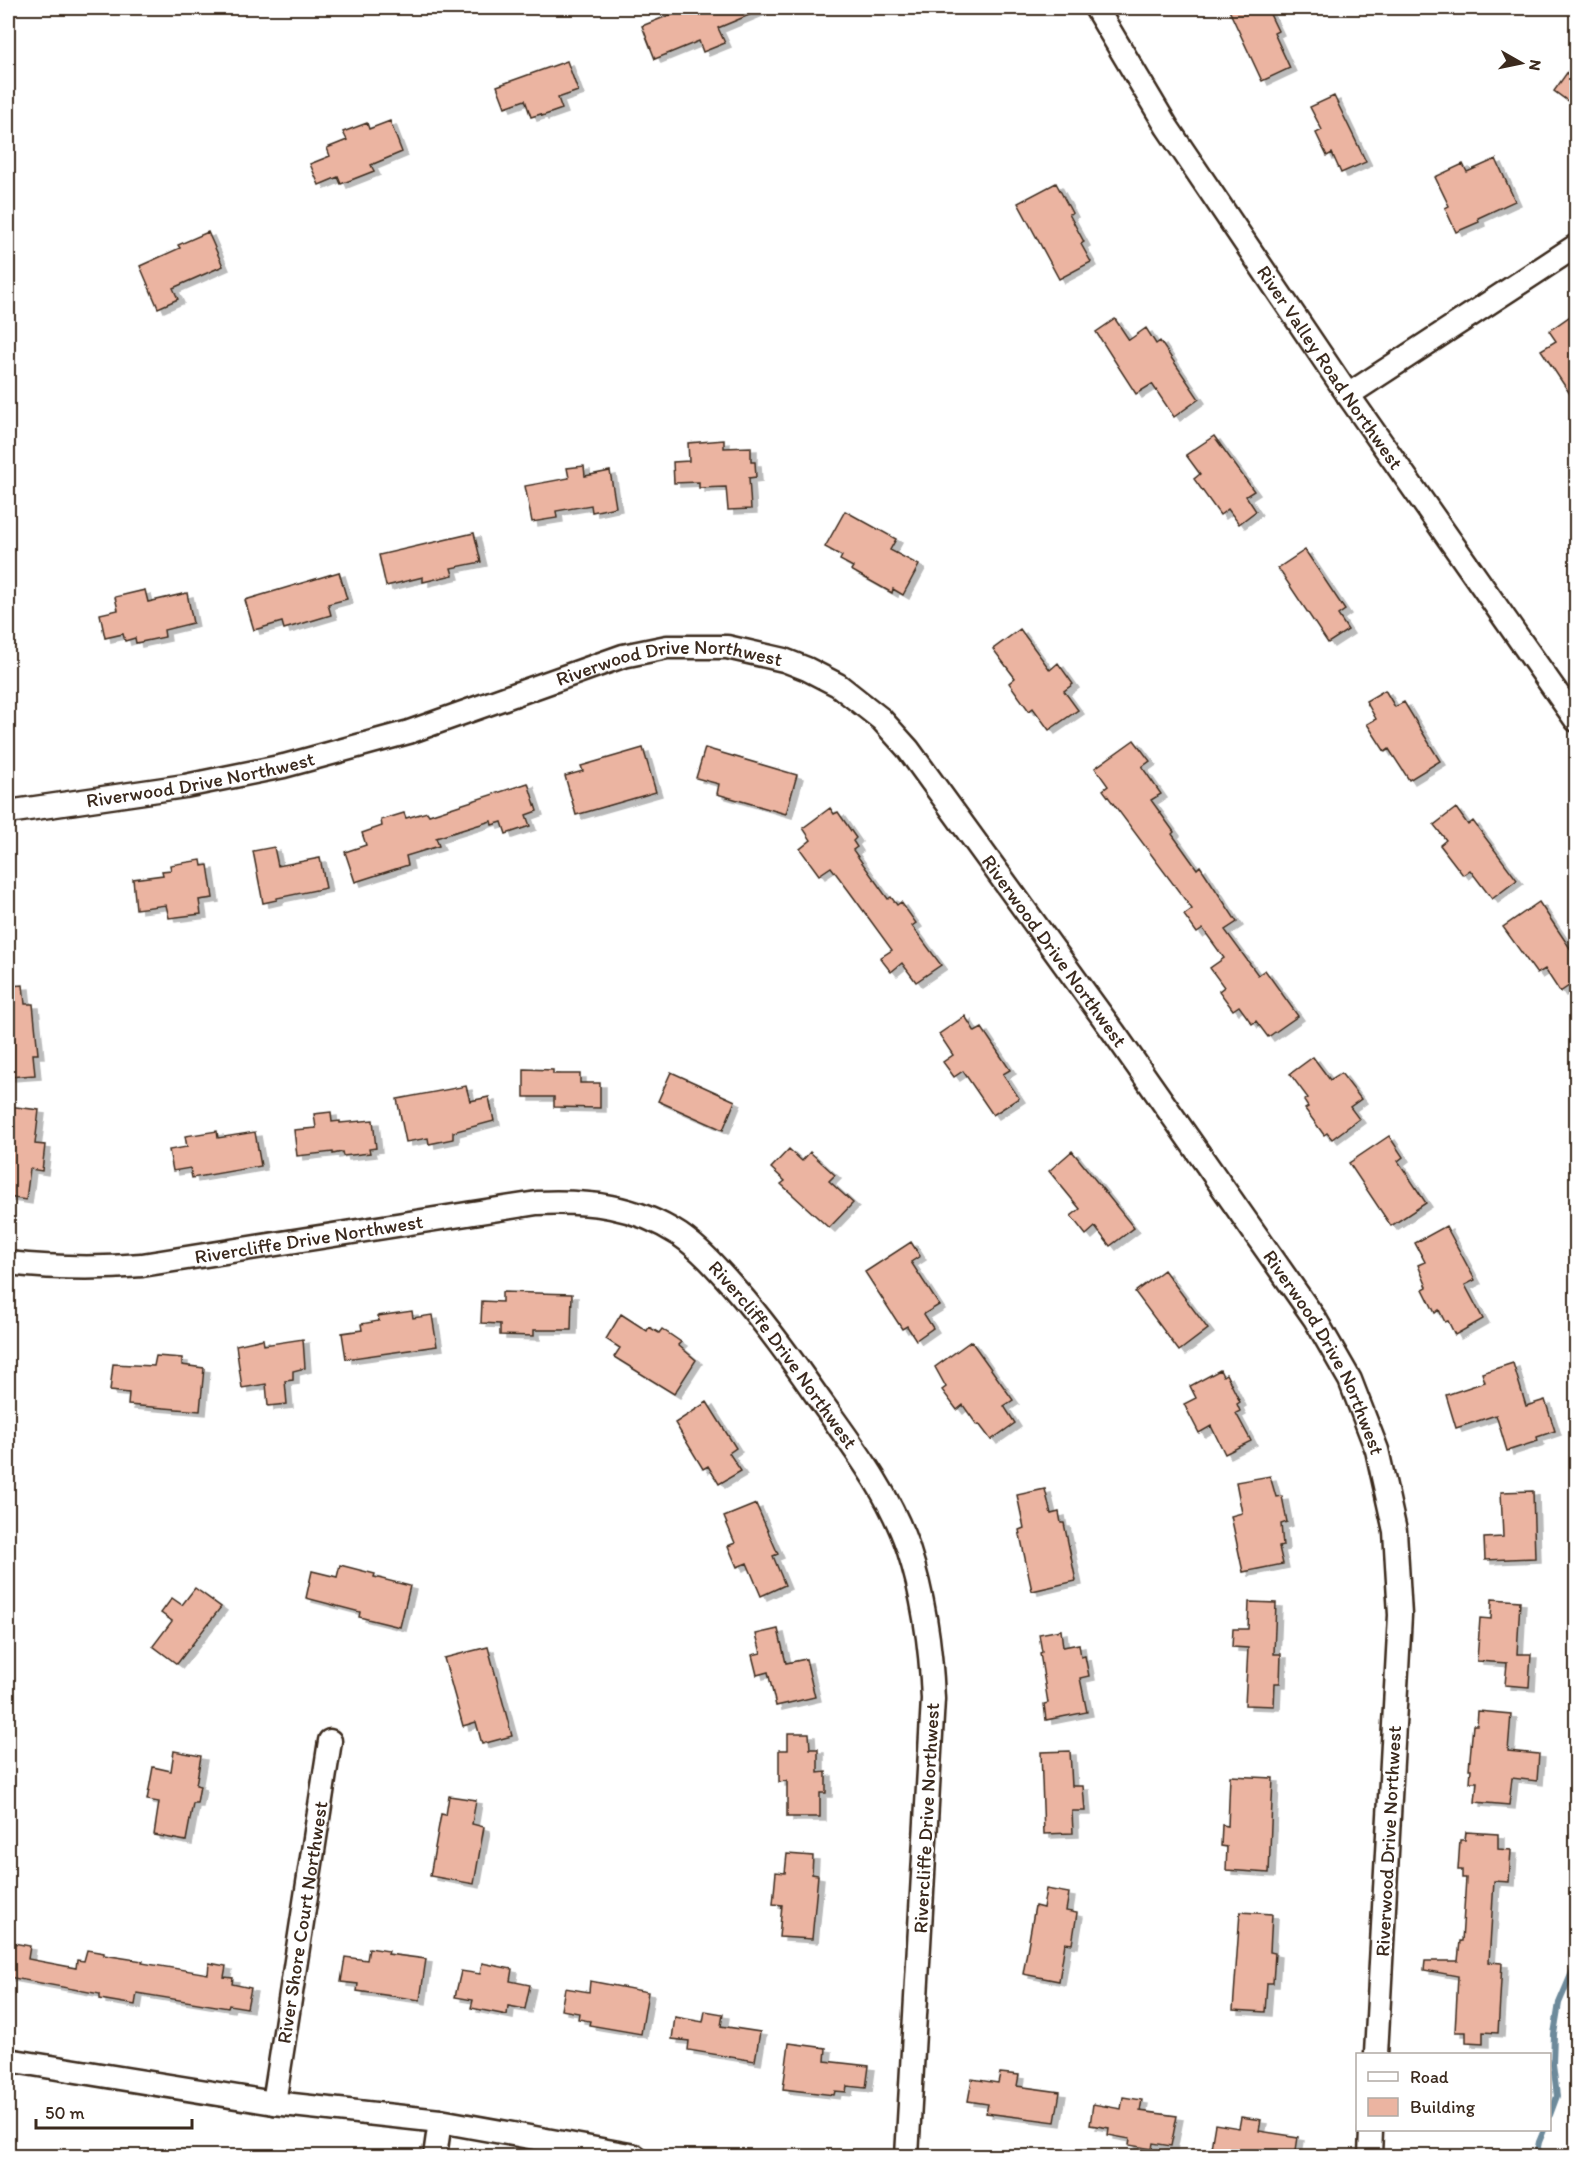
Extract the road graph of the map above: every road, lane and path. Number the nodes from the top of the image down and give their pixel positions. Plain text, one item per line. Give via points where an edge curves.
1 (1096, 8) edge
2 (1576, 246) edge
3 (1348, 395) junction
4 (1576, 720) edge
5 (8, 812) edge
6 (8, 1263) edge
7 (330, 1741) dead end
8 (1376, 2053) edge
9 (8, 2060) edge
10 (274, 2103) junction
11 (440, 2121) junction
12 (1371, 2131) edge
13 (435, 2157) edge
14 (634, 2157) edge
15 (907, 2157) edge
16 (1370, 2157) edge

1 - 3 street, River Valley Road Northwest via 1167,127
2 - 3 street
3 - 4 street, River Valley Road Northwest
5 - 8 street, Riverwood Drive Northwest via 185,786 284,766 409,732 623,656 668,647 727,647 784,660 838,685 881,719 908,749 1041,932 1315,1318 1350,1380 1377,1450 1395,1531 1400,1615
6 - 15 street, Rivercliffe Drive Northwest via 45,1268 142,1265 537,1203 576,1201 611,1206 648,1218 680,1235 708,1257 764,1321 877,1481 907,1546 925,1607 933,1699
7 - 10 street, River Shore Court Northwest
9 - 10 street
10 - 11 street
11 - 13 street
11 - 14 street
12 - 16 street

